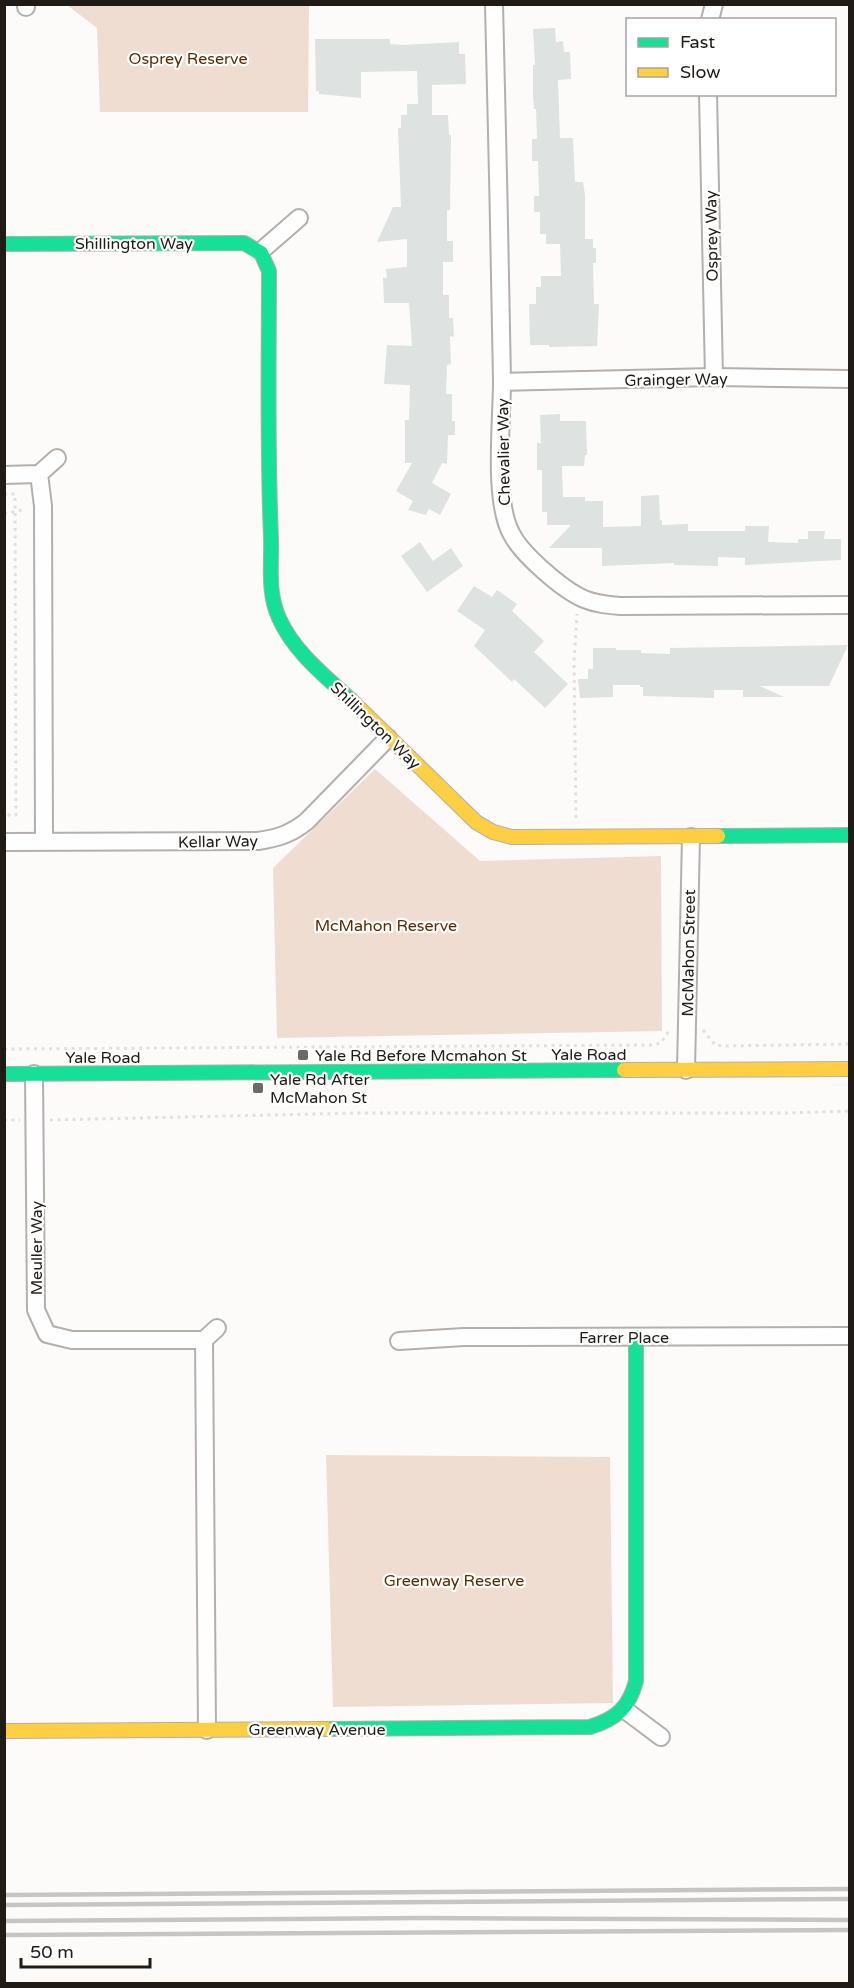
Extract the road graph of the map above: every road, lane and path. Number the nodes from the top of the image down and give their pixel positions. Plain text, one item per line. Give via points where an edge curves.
1 (495, 4) edge
2 (708, 96) edge
3 (299, 218) dead end
4 (4, 244) edge
5 (261, 251) junction
6 (714, 377) junction
7 (849, 379) edge
8 (502, 382) junction
9 (57, 458) dead end
10 (39, 474) junction
11 (4, 475) edge
12 (4, 494) edge
13 (43, 506) junction
14 (15, 512) junction
15 (4, 514) edge
16 (583, 598) junction
17 (849, 605) edge
18 (388, 738) junction
19 (4, 815) edge
20 (849, 835) edge
21 (576, 837) junction
22 (691, 837) junction
23 (44, 841) junction
24 (4, 842) edge
25 (675, 1026) dead end
26 (697, 1026) dead end
27 (849, 1044) edge
28 (4, 1049) edge
29 (849, 1069) edge
30 (686, 1070) junction
31 (4, 1074) edge
32 (34, 1074) junction
33 (849, 1111) edge
34 (4, 1120) edge
35 (35, 1120) junction
36 (217, 1328) dead end
37 (849, 1336) edge
38 (636, 1337) junction
39 (204, 1340) junction
40 (399, 1341) dead end
41 (625, 1710) junction
42 (207, 1730) junction
43 (4, 1731) edge
44 (660, 1737) dead end

1 - 8 street, Chevalier Way
2 - 6 street, Osprey Way
3 - 5 street
4 - 5 street, Shillington Way via 244,243
5 - 18 street, Shillington Way via 269,271 269,503 276,614 303,654
6 - 7 street, Grainger Way
6 - 8 street, Grainger Way
8 - 16 street, Chevalier Way via 502,508 511,534 551,577
9 - 10 street
10 - 11 street
10 - 13 street
12 - 14 path via 15,494
13 - 14 path
13 - 23 street
14 - 15 path
14 - 19 path via 16,815
16 - 17 street, Chevalier Way via 620,606
16 - 21 path via 578,612 574,662
18 - 21 street, Shillington Way via 463,810 493,832 512,837
18 - 23 street, Kellar Way via 307,821 276,839
20 - 22 street, Shillington Way
21 - 22 street, Shillington Way
22 - 30 street, McMahon Street
23 - 24 street, Kellar Way
25 - 28 path via 661,1043 652,1045
26 - 27 path via 715,1045
29 - 30 street, Yale Road
30 - 32 street, Yale Road
31 - 32 street, Yale Road
32 - 35 street, Meuller Way
33 - 35 path via 358,1113
34 - 35 path
35 - 39 street, Meuller Way via 36,1310 47,1334 72,1340
36 - 39 street
37 - 38 street, Farrer Place
38 - 40 street, Farrer Place
38 - 41 street via 636,1681
39 - 42 street
41 - 42 street, Greenway Avenue via 606,1723 590,1727
41 - 44 street
42 - 43 street, Greenway Avenue

